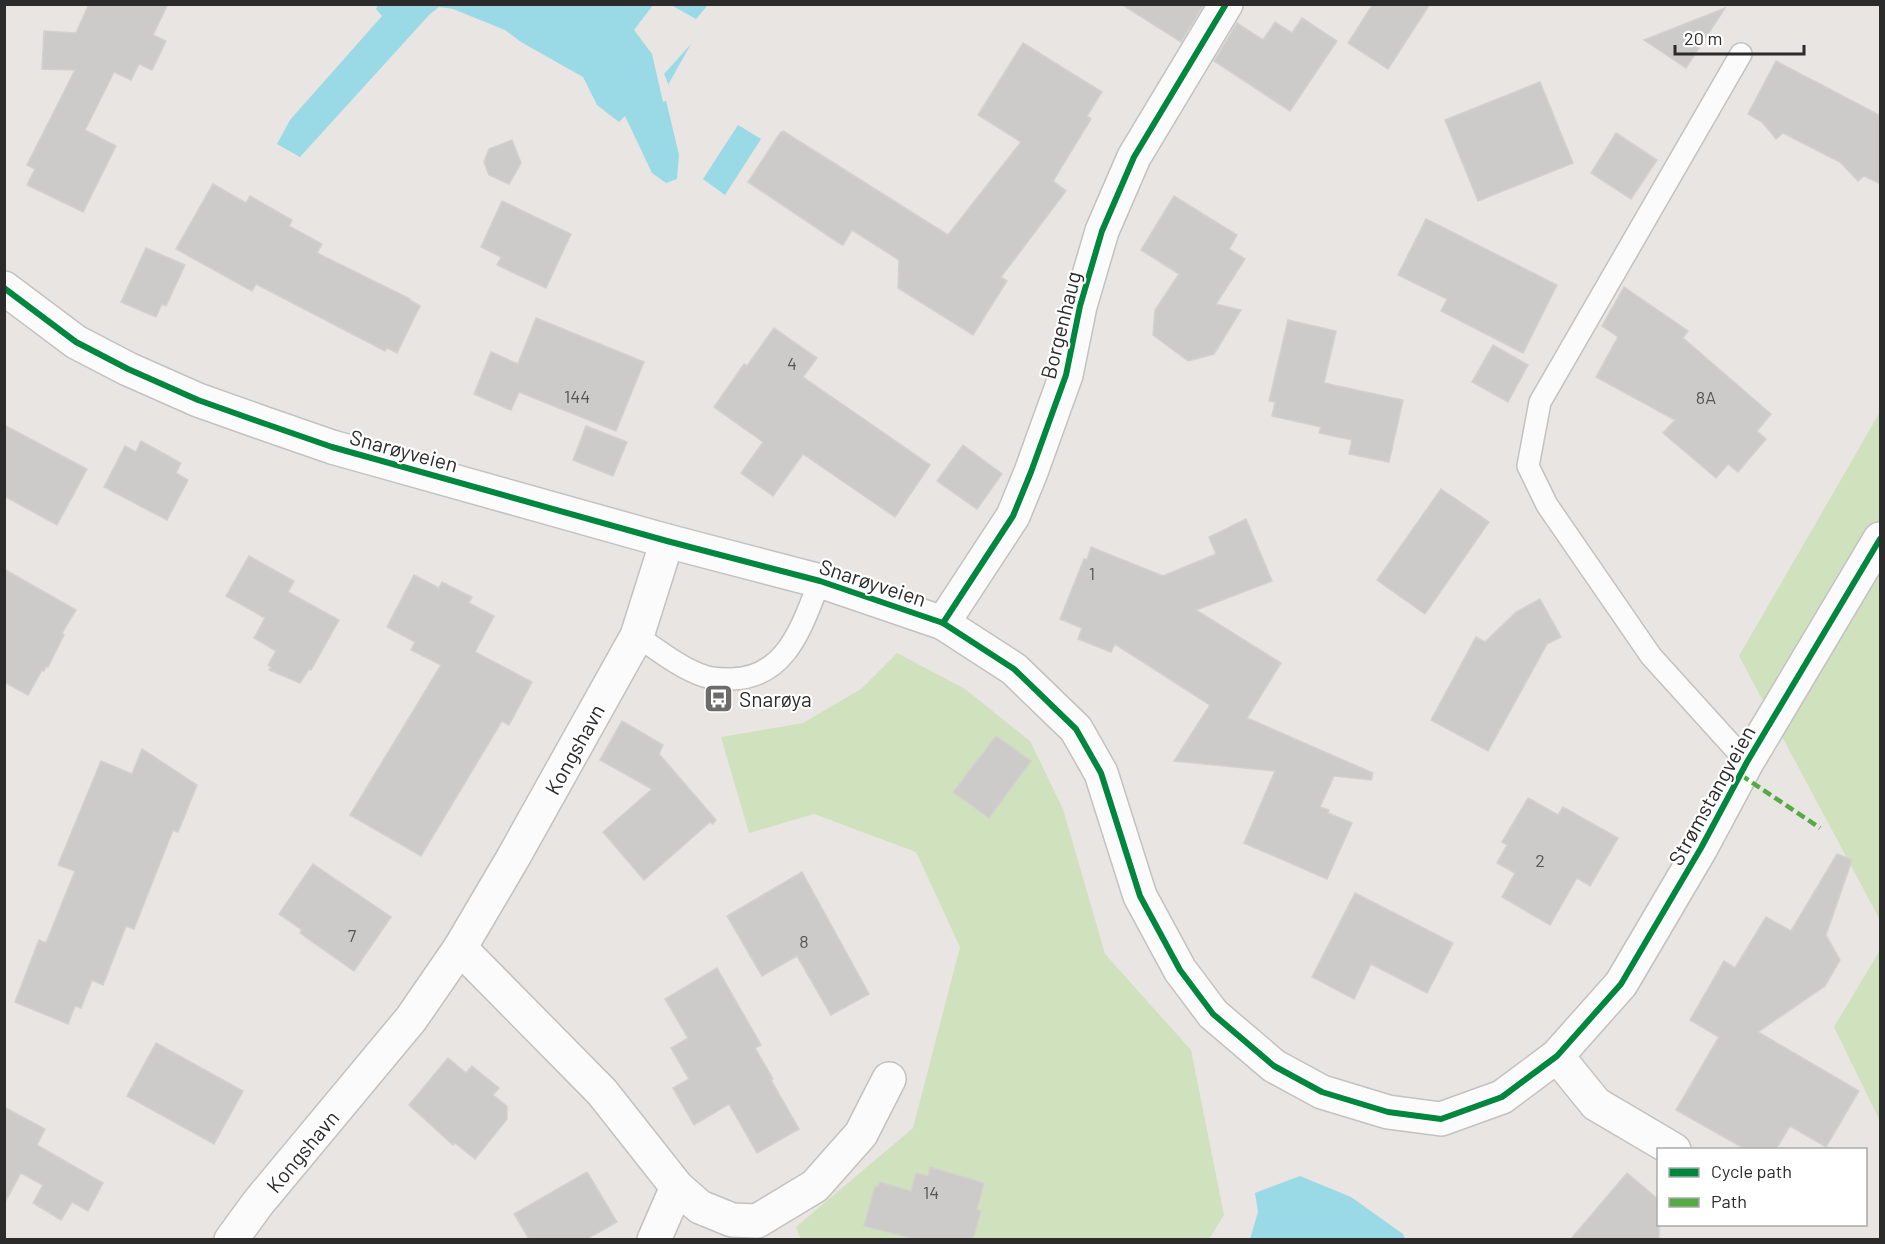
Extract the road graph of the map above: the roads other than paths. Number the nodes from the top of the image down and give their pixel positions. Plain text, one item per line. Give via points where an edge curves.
1 (1226, 4) edge
2 (1741, 54) dead end
3 (4, 288) edge
4 (1881, 539) edge
5 (667, 541) junction
6 (820, 581) junction
7 (943, 622) junction
8 (637, 636) junction
9 (1747, 762) junction
10 (460, 948) junction
11 (1557, 1056) junction
12 (889, 1079) dead end
13 (1672, 1148) edge
14 (677, 1187) junction
15 (231, 1239) edge
16 (654, 1239) edge

1 - 7 street, Borgenhaug via 1134,157 1102,231 1080,306 1066,375 1013,516
2 - 9 lane via 1540,402 1528,466 1547,505 1651,656
3 - 5 street, Snarøyveien via 76,342 198,400 332,447
4 - 9 street, Strømstangveien
5 - 6 street, Snarøyveien
5 - 8 street, Kongshavn
6 - 7 street, Snarøyveien
6 - 8 lane via 788,650 767,668 741,679 705,677
7 - 11 street, Snarøyveien via 1014,669 1076,729 1101,773 1140,896 1180,970 1213,1014 1274,1066 1322,1092 1344,1099 1388,1112 1441,1119 1502,1097
8 - 10 street, Kongshavn
9 - 11 street, Strømstangveien via 1621,984
10 - 14 street via 602,1092
10 - 15 street, Kongshavn via 411,1019
11 - 13 street via 1596,1104
12 - 14 street via 861,1134 815,1186 757,1221 732,1220 700,1207
14 - 16 street

